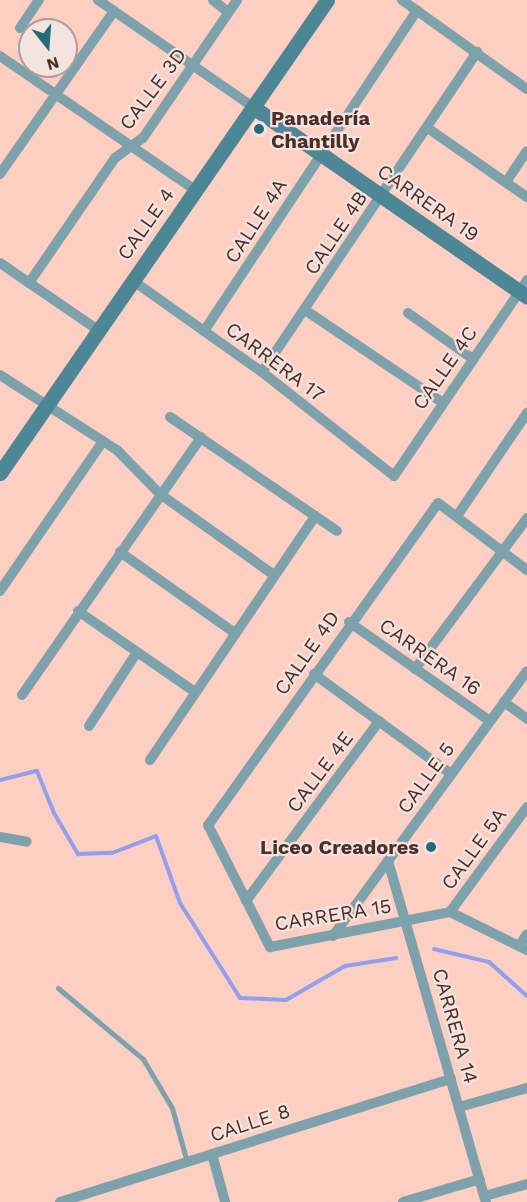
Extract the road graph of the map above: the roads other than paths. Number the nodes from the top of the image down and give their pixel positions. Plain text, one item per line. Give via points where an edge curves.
1 (39, 0) edge
2 (98, 0) edge
3 (213, 0) edge
4 (237, 0) edge
5 (327, 0) edge
6 (402, 0) edge
7 (417, 10) junction
8 (114, 11) junction
9 (228, 12) junction
10 (27, 18) edge
11 (477, 52) junction
12 (0, 56) edge
13 (193, 68) junction
14 (527, 89) edge
15 (55, 94) junction
16 (253, 107) junction
17 (429, 129) junction
18 (129, 148) junction
19 (527, 150) edge
20 (321, 154) junction
21 (0, 174) edge
22 (506, 182) junction
23 (195, 190) junction
24 (382, 197) junction
25 (527, 197) edge
26 (0, 263) edge
27 (132, 280) junction
28 (29, 283) junction
29 (524, 290) edge
30 (305, 310) junction
31 (408, 313) dead end
32 (98, 330) junction
33 (204, 332) junction
34 (473, 359) junction
35 (262, 372) junction
36 (0, 375) edge
37 (442, 402) junction
38 (46, 404) junction
39 (527, 413) edge
40 (170, 417) dead end
41 (201, 437) junction
42 (103, 441) junction
43 (0, 473) edge
44 (394, 476) joint
45 (160, 494) junction
46 (315, 516) junction
47 (457, 516) junction
48 (527, 518) edge
49 (337, 531) dead end
50 (120, 552) junction
51 (502, 552) junction
52 (527, 570) edge
53 (274, 575) junction
54 (0, 591) edge
55 (78, 611) junction
56 (349, 622) junction
57 (235, 633) junction
58 (137, 652) junction
59 (416, 669) junction
60 (527, 671) edge
61 (314, 674) junction
62 (195, 692) junction
63 (22, 695) dead end
64 (504, 702) junction
65 (527, 719) edge
66 (490, 721) junction
67 (379, 722) junction
68 (89, 726) dead end
69 (150, 760) dead end
70 (451, 774) junction
71 (527, 807) edge
72 (208, 825) joint
73 (0, 837) edge
74 (27, 842) dead end
75 (388, 861) junction
76 (246, 901) junction
77 (450, 912) junction
78 (406, 921) junction
79 (527, 934) edge
80 (333, 936) junction
81 (523, 948) edge
82 (58, 988) dead end
83 (451, 1079) junction
84 (527, 1088) edge
85 (459, 1107) junction
86 (212, 1154) junction
87 (187, 1162) junction
88 (480, 1179) junction
89 (527, 1184) edge
90 (486, 1199) edge
91 (60, 1202) edge
92 (225, 1202) edge
93 (403, 1202) edge

1 - 10 street
2 - 8 street, CARRERA 19
3 - 9 street
4 - 9 street, CALLE 3D
5 - 16 street, CALLE 4
6 - 7 street
7 - 11 street
7 - 20 street, CALLE 4A
8 - 13 street, CARRERA 19
8 - 15 street
9 - 13 street, CALLE 3D
11 - 14 street
11 - 17 street, CALLE 4B
12 - 15 street
13 - 16 street, CARRERA 19
13 - 18 street, CALLE 3D via 143,138
15 - 18 street
15 - 21 street
16 - 20 street, CARRERA 19
16 - 23 street, CALLE 4
17 - 22 street
17 - 24 street, CALLE 4B
18 - 23 street
18 - 28 street, CALLE 3D via 115,158
19 - 22 street
20 - 24 street, CARRERA 19
20 - 33 street, CALLE 4A
22 - 25 street
23 - 27 street, CALLE 4
24 - 29 street, CARRERA 19
24 - 30 street, CALLE 4B
26 - 28 street
27 - 32 street, CALLE 4
27 - 33 street, CARRERA 17
28 - 32 street
29 - 34 street, CALLE 4C
30 - 35 street, CALLE 4B
30 - 37 street
31 - 34 street
32 - 38 street, CALLE 4
33 - 35 street, CARRERA 17
34 - 37 street, CALLE 4C
35 - 44 street, CARRERA 17
36 - 38 street
37 - 44 street, CALLE 4C
38 - 42 street
38 - 43 street, CALLE 4
39 - 47 street
40 - 41 street
41 - 45 street
41 - 46 street
42 - 45 street via 136,467
42 - 54 street
45 - 50 street
45 - 53 street
46 - 49 street
46 - 53 street
47 - 51 street
47 - 56 street, CALLE 4D via 438,503
48 - 51 street
50 - 55 street
50 - 57 street
51 - 52 street
51 - 59 street
53 - 57 street
55 - 58 street
55 - 63 street
56 - 59 street, CARRERA 16
56 - 61 street, CALLE 4D
57 - 62 street
58 - 62 street
58 - 68 street
59 - 66 street, CARRERA 16
60 - 64 street, CALLE 5
61 - 67 street
61 - 72 street, CALLE 4D
62 - 69 street
64 - 65 street, CARRERA 16
64 - 66 street, CALLE 5
66 - 70 street, CALLE 5
67 - 70 street
67 - 76 street, CALLE 4E
70 - 75 street, CALLE 5
71 - 77 street, CALLE 5A
72 - 76 street, CARRERA 15
73 - 74 street
75 - 78 street, CARRERA 14
75 - 80 street, CALLE 5
76 - 80 street, CARRERA 15 via 270,947
77 - 78 street, CARRERA 15
77 - 81 street
78 - 80 street, CARRERA 15
78 - 83 street, CARRERA 14
79 - 81 street
82 - 87 lane via 143,1059 172,1108
83 - 85 street, CARRERA 14
83 - 86 street, CALLE 8
84 - 85 street
85 - 88 street, CARRERA 14
86 - 87 street, CALLE 8
86 - 92 street
87 - 91 street, CALLE 8
88 - 90 street, CARRERA 14
88 - 93 street
89 - 90 street

